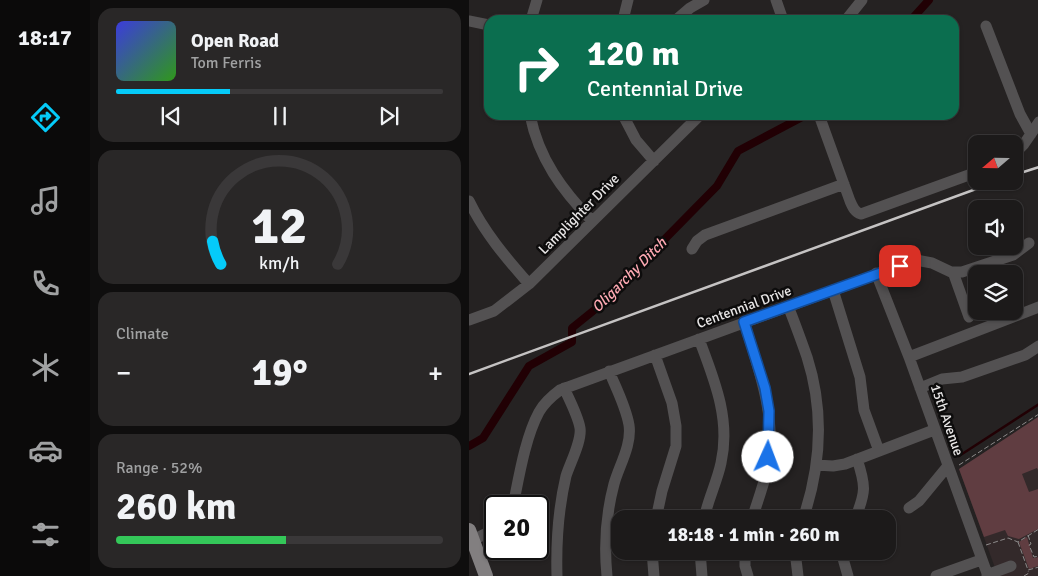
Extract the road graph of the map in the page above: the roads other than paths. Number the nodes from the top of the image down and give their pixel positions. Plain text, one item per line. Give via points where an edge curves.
1 (537, 0) edge
2 (628, 0) edge
3 (704, 0) edge
4 (776, 0) edge
5 (862, 0) edge
6 (532, 15) edge
7 (624, 15) edge
8 (682, 15) edge
9 (781, 15) edge
10 (850, 15) edge
11 (469, 21) edge
12 (484, 24) edge
13 (986, 26) dead end
14 (533, 120) edge
15 (625, 120) edge
16 (695, 120) edge
17 (821, 120) edge
18 (1038, 122) edge
19 (1031, 134) junction
20 (1023, 145) edge
21 (653, 161) junction
22 (968, 175) edge
23 (844, 184) junction
24 (469, 201) edge
25 (592, 221) junction
26 (1029, 243) dead end
27 (691, 249) dead end
28 (953, 272) junction
29 (876, 274) junction
30 (529, 284) junction
31 (833, 290) junction
32 (788, 306) junction
33 (1038, 307) edge
34 (968, 314) edge
35 (469, 320) edge
36 (744, 322) junction
37 (699, 339) junction
38 (1038, 346) edge
39 (655, 355) junction
40 (909, 357) junction
41 (609, 371) junction
42 (565, 388) junction
43 (920, 388) junction
44 (934, 430) junction
45 (879, 451) junction
46 (857, 459) junction
47 (816, 465) junction
48 (948, 469) junction
49 (515, 495) edge
50 (909, 508) dead end
51 (658, 510) edge
52 (705, 510) edge
53 (755, 510) edge
54 (806, 510) edge
55 (859, 510) edge
56 (484, 534) edge
57 (470, 538) edge
58 (652, 560) edge
59 (700, 560) edge
60 (745, 560) edge
61 (796, 560) edge
62 (843, 560) edge
63 (981, 560) junction
64 (1011, 566) dead end
65 (987, 575) edge
66 (486, 576) edge
67 (557, 576) edge
68 (607, 576) edge
69 (653, 576) edge
70 (701, 576) edge
71 (748, 576) edge
72 (798, 576) edge
73 (848, 576) edge
74 (936, 576) edge

1 - 6 street
2 - 7 street
3 - 8 street
4 - 9 street
5 - 10 street
11 - 12 street
13 - 19 street
14 - 25 street via 542,151 555,177
15 - 21 street via 635,140
16 - 21 street, Lamplighter Drive
17 - 23 street
18 - 19 street
19 - 20 street
21 - 25 street, Lamplighter Drive
22 - 23 street via 861,214 853,209
23 - 27 street via 705,235
24 - 30 street via 491,237
25 - 30 street, Lamplighter Drive
26 - 28 street via 1013,255
28 - 29 street, Centennial Drive via 915,260
28 - 34 street
29 - 31 street, Centennial Drive
29 - 40 street, 15th Avenue
30 - 35 street, Lamplighter Drive via 494,311
31 - 32 street, Centennial Drive
31 - 45 street
32 - 36 street, Centennial Drive
32 - 47 street via 816,393 819,422
33 - 40 street
36 - 37 street, Centennial Drive
36 - 53 street via 769,411 767,470
37 - 39 street, Centennial Drive
37 - 52 street via 719,395 725,438 719,471
38 - 43 street via 1025,355
39 - 41 street, Centennial Drive
39 - 51 street via 672,403 676,426 676,446
40 - 43 street, 15th Avenue
41 - 42 street, Centennial Drive
41 - 68 street via 627,417 629,437 607,520
42 - 49 street, Centennial Drive via 551,397 538,413
42 - 67 street via 580,428 559,515
43 - 44 street, 15th Avenue
44 - 45 street
44 - 48 street, 15th Avenue
45 - 46 street
46 - 47 street via 833,466
46 - 55 street via 865,492
47 - 54 street
48 - 50 street
48 - 63 street, 15th Avenue
56 - 57 street
57 - 66 main road
58 - 69 street
59 - 70 street
60 - 71 street
61 - 72 street
62 - 73 street
63 - 65 street, 15th Avenue
63 - 74 street
64 - 65 street

